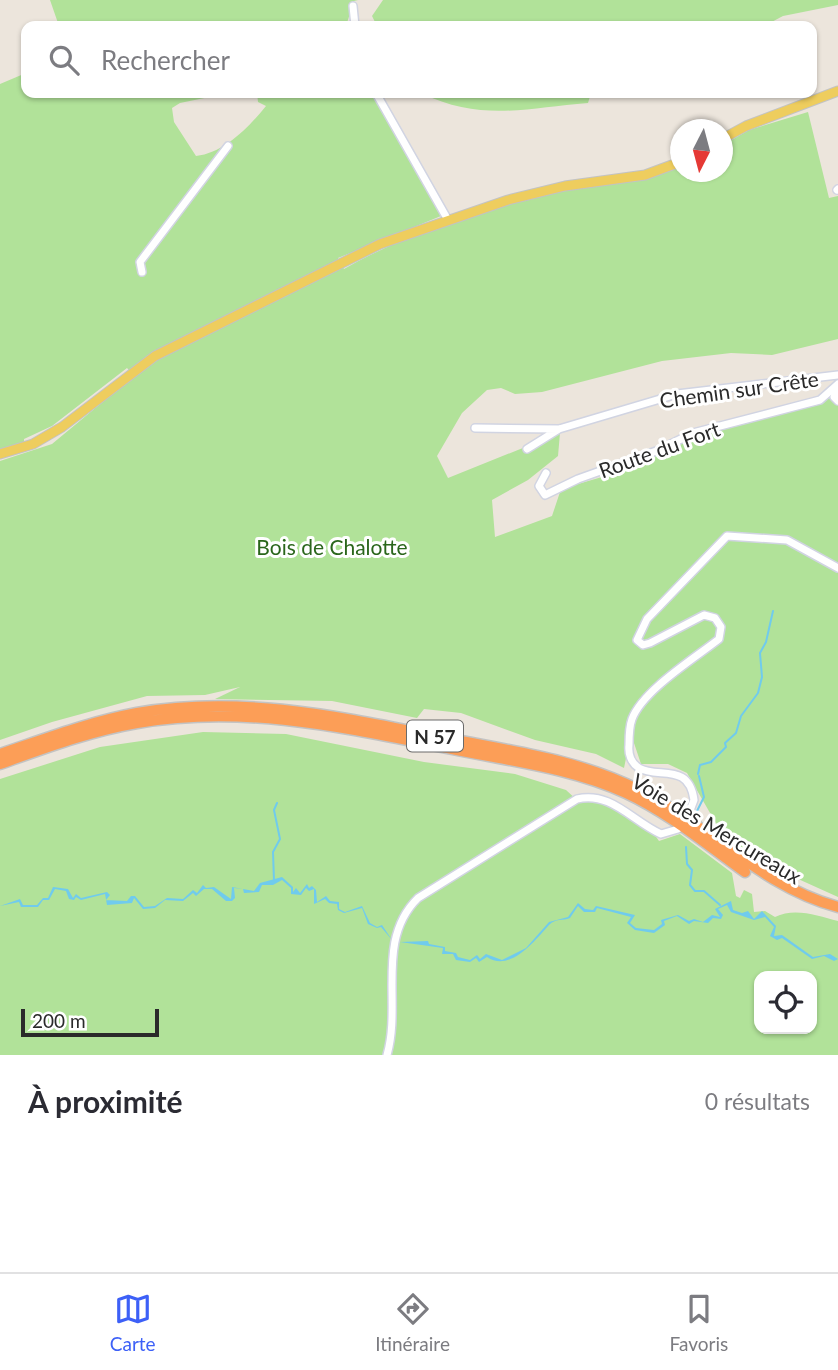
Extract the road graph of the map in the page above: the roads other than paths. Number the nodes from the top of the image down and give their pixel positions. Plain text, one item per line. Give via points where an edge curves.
1 (353, 6) dead end
2 (354, 21) edge
3 (838, 91) edge
4 (379, 98) edge
5 (733, 133) edge
6 (228, 146) dead end
7 (670, 166) edge
8 (448, 220) junction
9 (142, 272) dead end
10 (838, 375) edge
11 (838, 387) edge
12 (838, 401) edge
13 (475, 428) dead end
14 (559, 429) junction
15 (527, 449) dead end
16 (0, 454) edge
17 (546, 472) dead end
18 (838, 568) edge
19 (0, 754) edge
20 (0, 764) edge
21 (689, 813) dead end
22 (678, 829) dead end
23 (838, 906) edge
24 (838, 914) edge
25 (387, 1055) edge

1 - 2 street
3 - 5 main road
4 - 8 street
6 - 9 street via 140,262
7 - 8 main road via 645,175 565,186
8 - 16 main road via 380,244 155,356 62,427 33,444
10 - 14 street, Chemin sur Crête via 677,394
11 - 12 street via 834,397
11 - 17 street, Route du Fort via 820,400 693,433 545,495 539,486
13 - 14 street, Chemin sur Crête
14 - 15 street
18 - 21 street via 787,540 727,536 647,619 636,640 642,645 704,615 715,618 721,627 719,639 642,704 630,728 632,761 642,769 670,772 686,783 694,800
19 - 23 highway, Voie des Mercureaux / N 57 via 89,724 164,709 243,705 322,714 603,774 662,802 779,884
20 - 24 highway, Voie des Mercureaux / N 57 via 83,736 155,720 233,715 312,722 550,768 600,783 665,815 776,890
22 - 25 street via 661,834 611,802 577,799 430,889 410,907 394,944 394,1022

